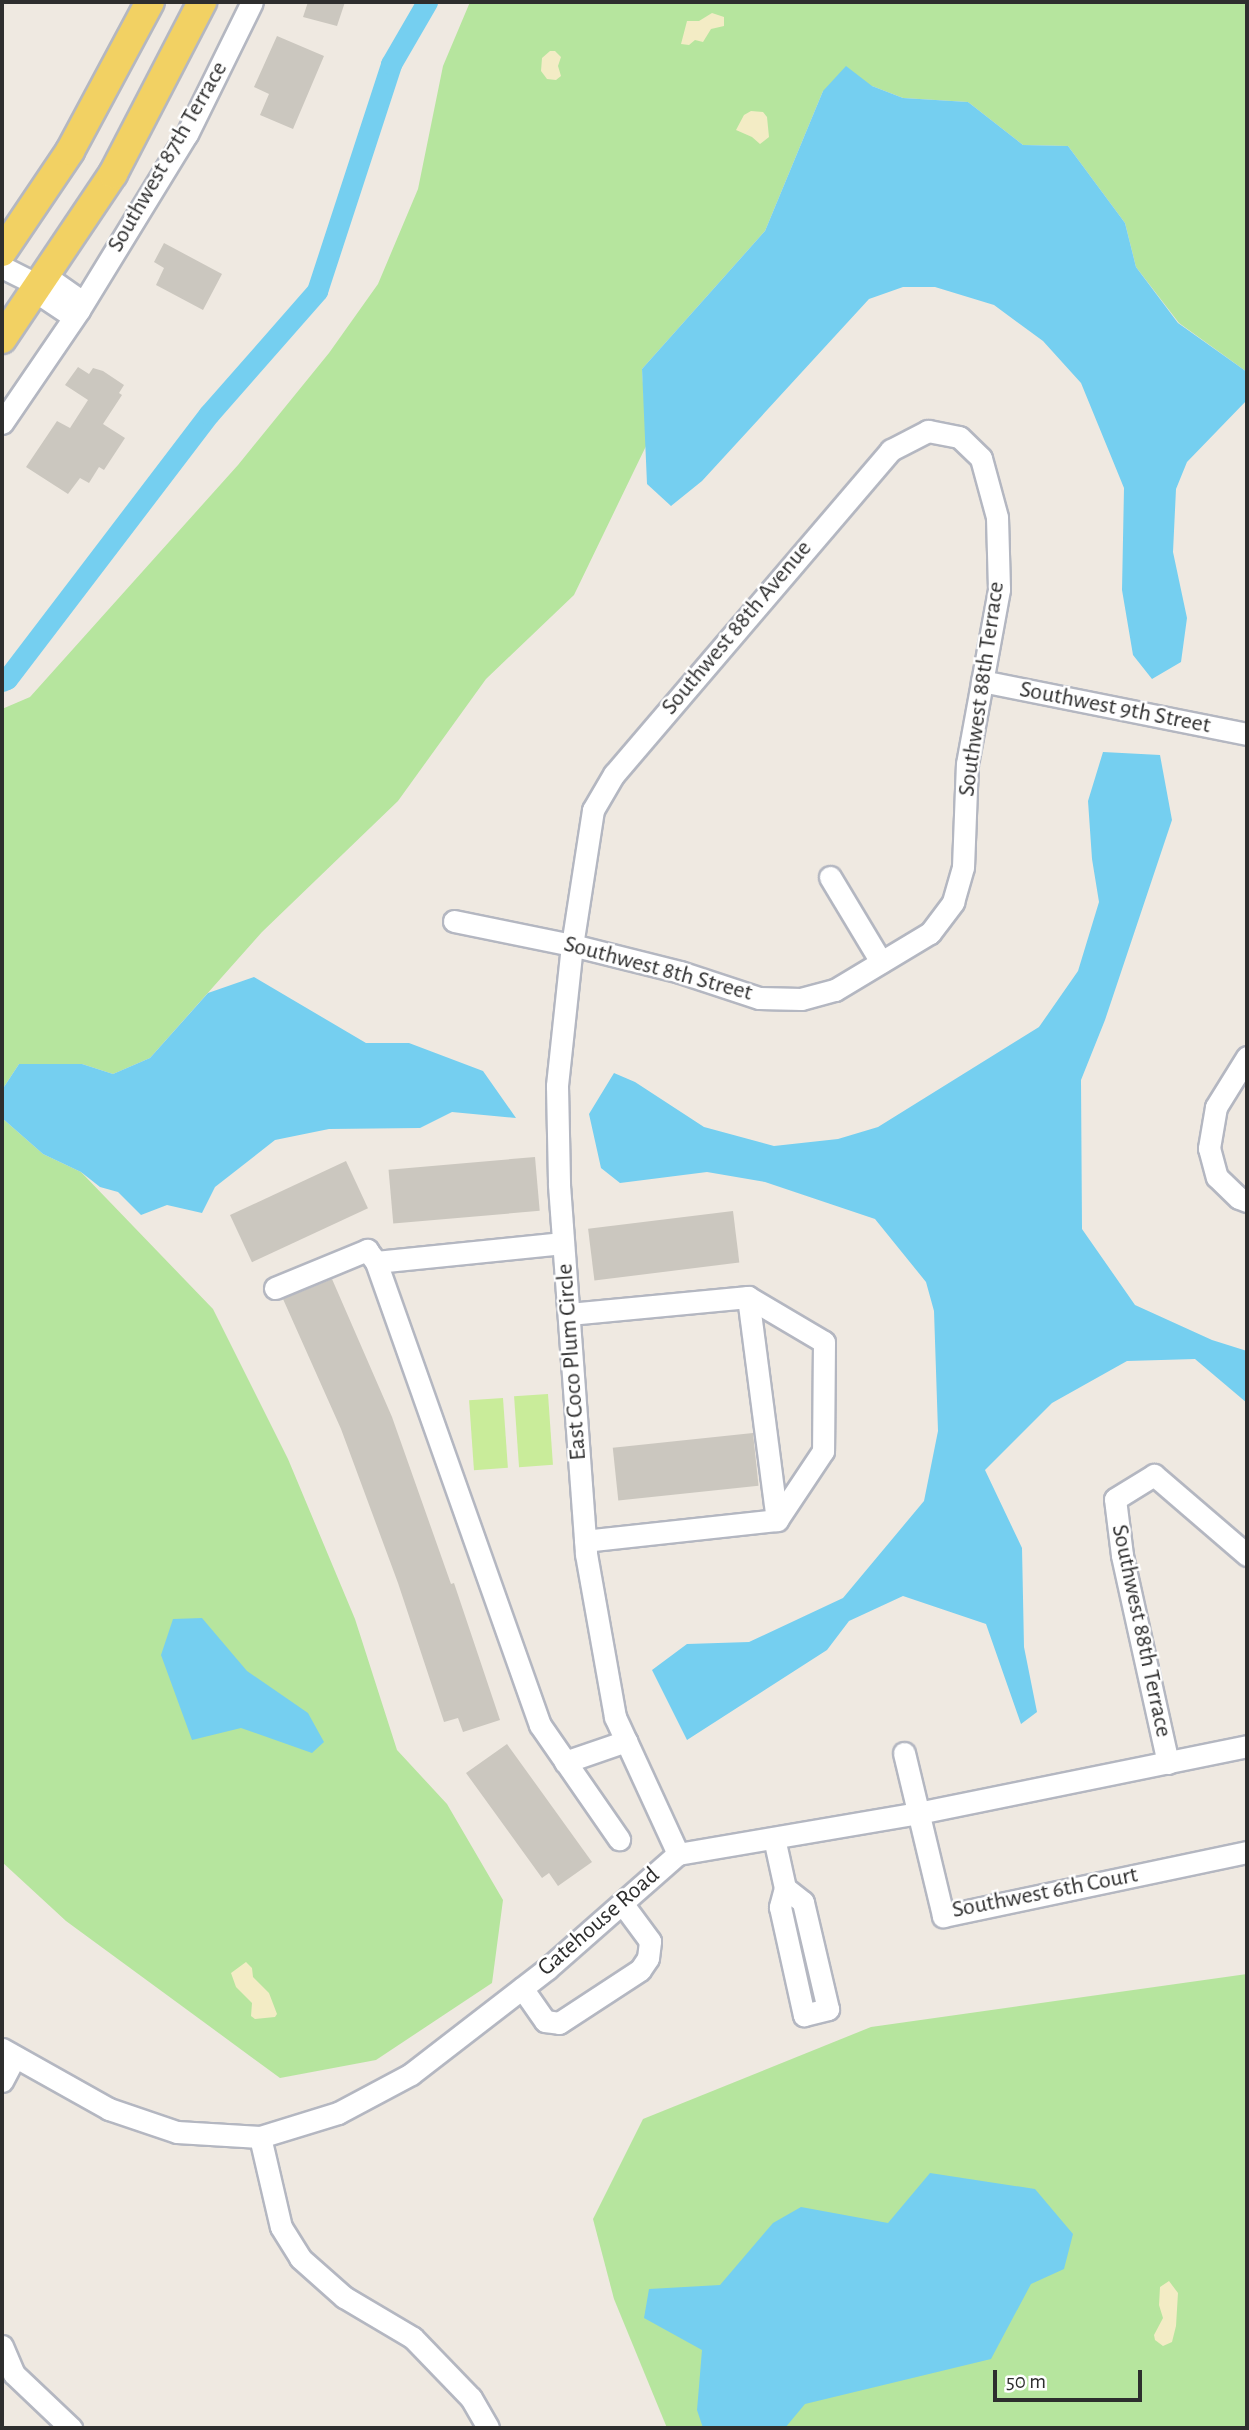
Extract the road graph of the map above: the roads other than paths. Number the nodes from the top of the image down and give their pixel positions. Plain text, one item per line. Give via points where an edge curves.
1 (150, 2) edge
2 (202, 2) edge
3 (252, 2) edge
4 (2, 252) edge
5 (2, 267) edge
6 (37, 285) junction
7 (79, 310) junction
8 (2, 339) edge
9 (2, 423) edge
10 (928, 430) joint
11 (982, 681) junction
12 (1247, 734) edge
13 (586, 855) joint
14 (830, 877) dead end
15 (454, 921) dead end
16 (930, 933) joint
17 (572, 945) junction
18 (881, 962) junction
19 (1247, 1057) edge
20 (1247, 1201) edge
21 (563, 1243) junction
22 (376, 1262) junction
23 (275, 1288) dead end
24 (748, 1297) junction
25 (569, 1314) junction
26 (777, 1520) junction
27 (585, 1541) junction
28 (1247, 1555) edge
29 (626, 1741) junction
30 (1247, 1746) edge
31 (904, 1753) dead end
32 (565, 1762) junction
33 (1168, 1763) junction
34 (918, 1814) junction
35 (774, 1838) junction
36 (619, 1839) dead end
37 (1247, 1852) edge
38 (678, 1854) junction
39 (785, 1888) junction
40 (622, 1903) junction
41 (522, 1988) junction
42 (9, 2053) edge
43 (2, 2081) edge
44 (260, 2137) junction
45 (2, 2346) edge
46 (71, 2428) edge
47 (488, 2428) edge

1 - 4 main road via 70,151
2 - 6 main road via 113,174
3 - 7 street, Southwest 87th Terrace via 187,134
5 - 6 street
6 - 7 street via 41,295 68,313
6 - 8 main road
7 - 9 street, Southwest 87th Terrace
10 - 11 street, Southwest 88th Terrace via 959,437 981,458 997,517 999,589
10 - 13 street, Southwest 88th Avenue via 891,450 614,774 593,810
11 - 12 street, Southwest 9th Street
11 - 16 street, Southwest 88th Terrace via 967,764 963,867 953,902
13 - 17 street, East Coco Plum Circle
14 - 18 street
15 - 17 street, Southwest 8th Street
16 - 18 street, Southwest 8th Street
17 - 18 street, Southwest 8th Street via 681,972 759,998 801,999 835,990
17 - 21 street, East Coco Plum Circle via 557,1086
19 - 20 street via 1216,1107 1209,1148 1217,1177
21 - 22 street
21 - 25 street, East Coco Plum Circle
22 - 23 street via 367,1250
22 - 32 street via 540,1725
24 - 25 street
24 - 26 street
24 - 26 street via 824,1342 823,1451
25 - 27 street, East Coco Plum Circle
26 - 27 street
27 - 29 street, East Coco Plum Circle via 615,1717
28 - 33 street, Southwest 88th Terrace via 1154,1475 1115,1499 1122,1555
29 - 32 street
29 - 38 street, East Coco Plum Circle
30 - 33 street, Gatehouse Road
31 - 34 street
32 - 36 street
33 - 34 street, Gatehouse Road
34 - 35 street, Gatehouse Road
34 - 37 street, Southwest 6th Court via 943,1916
35 - 38 street, Gatehouse Road
35 - 39 street
38 - 40 street, Gatehouse Road
39 - 39 street via 780,1907 804,2015 828,2010 803,1902
40 - 41 street, Gatehouse Road
40 - 41 street via 650,1941 648,1958 640,1970 559,2023 545,2021
41 - 44 street, Gatehouse Road via 411,2074 338,2113
42 - 43 street
42 - 44 street, Gatehouse Road via 109,2109 177,2132
44 - 47 street via 281,2227 300,2258 344,2297 414,2338 471,2398
45 - 46 street via 14,2374

